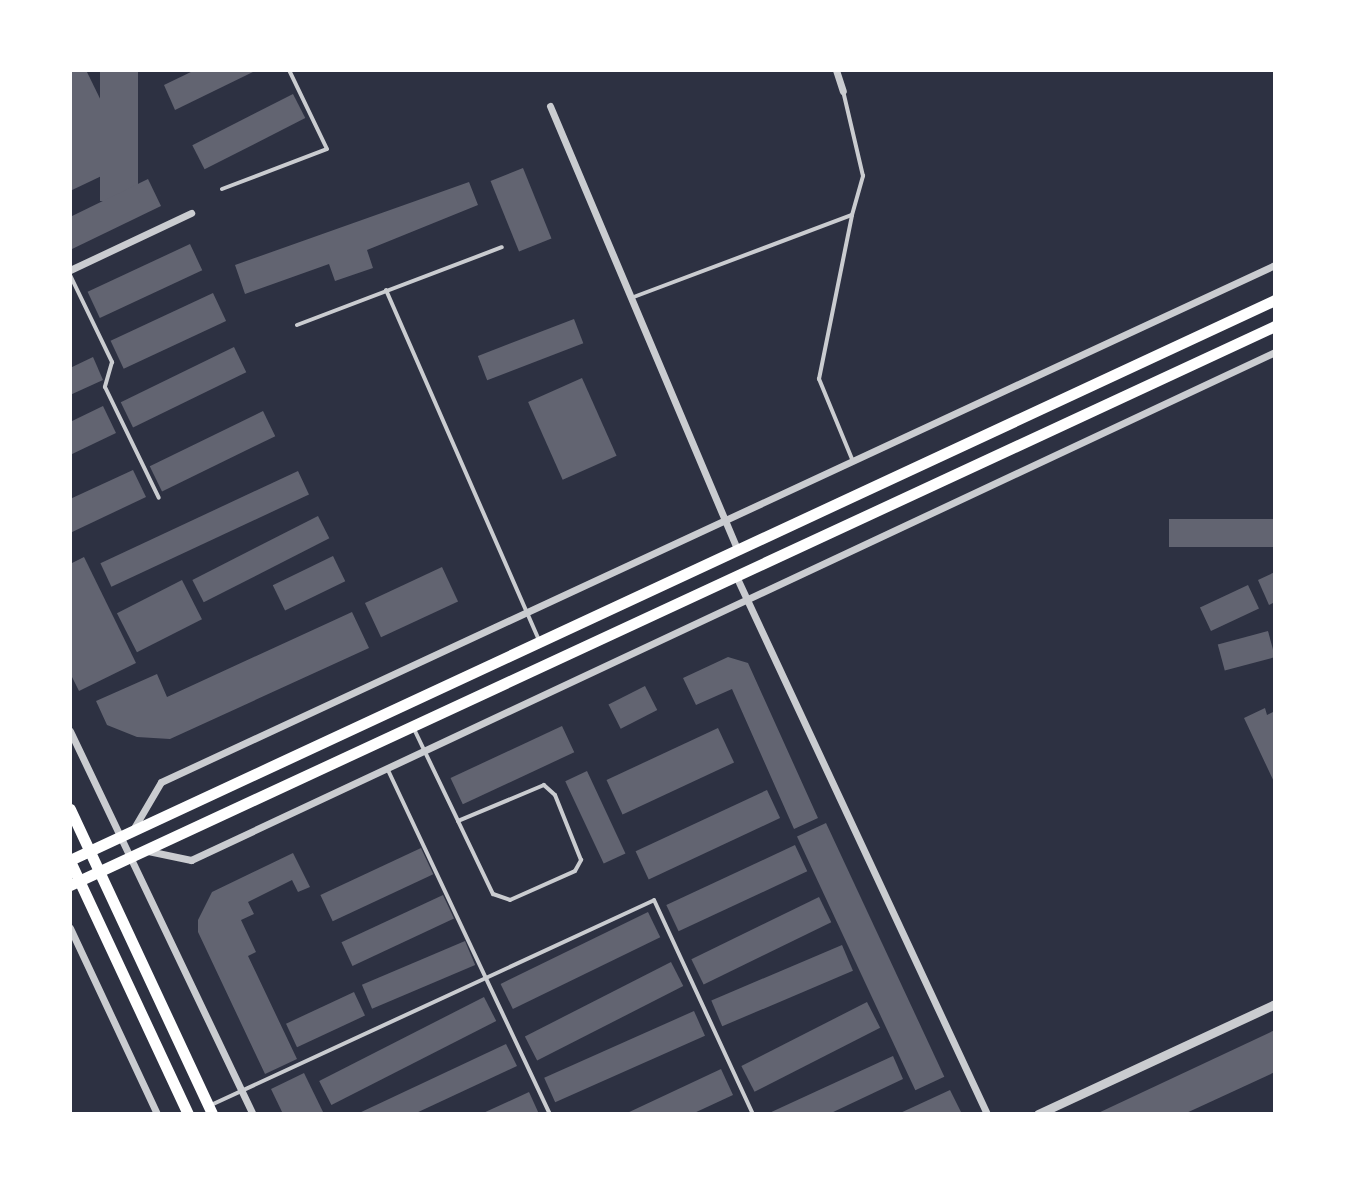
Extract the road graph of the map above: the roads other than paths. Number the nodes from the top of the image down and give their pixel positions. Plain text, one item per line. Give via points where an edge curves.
1 (289, 70) edge
2 (836, 70) edge
3 (843, 91) joint
4 (550, 106) dead end
5 (222, 189) dead end
6 (191, 213) dead end
7 (852, 215) junction
8 (502, 247) dead end
9 (1275, 265) edge
10 (70, 273) edge
11 (386, 290) junction
12 (631, 298) junction
13 (1275, 300) edge
14 (297, 325) dead end
15 (1275, 326) edge
16 (1275, 352) edge
17 (852, 459) junction
18 (159, 498) dead end
19 (725, 518) junction
20 (738, 550) junction
21 (736, 576) junction
22 (747, 600) junction
23 (527, 611) junction
24 (540, 641) junction
25 (413, 726) junction
26 (70, 731) edge
27 (425, 750) junction
28 (387, 768) junction
29 (70, 809) edge
30 (458, 821) junction
31 (133, 830) junction
32 (120, 836) junction
33 (146, 850) junction
34 (89, 851) junction
35 (130, 857) junction
36 (70, 860) edge
37 (99, 872) junction
38 (75, 883) edge
39 (70, 928) edge
40 (486, 978) junction
41 (1275, 1004) edge
42 (242, 1091) junction
43 (210, 1110) edge
44 (157, 1114) edge
45 (188, 1114) edge
46 (253, 1114) edge
47 (550, 1114) edge
48 (753, 1114) edge
49 (987, 1114) edge
50 (1038, 1114) edge

1 - 5 lane via 327,149
2 - 3 street
3 - 7 lane via 863,176
4 - 12 street
6 - 10 street
7 - 12 lane
7 - 17 lane via 819,379
8 - 11 lane
9 - 17 street
10 - 18 lane via 112,362 105,387
11 - 14 lane
11 - 23 lane
12 - 19 street
13 - 20 main road
15 - 21 main road
16 - 22 street
17 - 19 street
19 - 20 street
19 - 23 street
20 - 24 main road
21 - 22 street
21 - 25 main road
22 - 27 street
22 - 49 street
23 - 24 lane
23 - 31 street via 161,782
24 - 31 main road
25 - 27 lane
25 - 33 main road
26 - 32 street
27 - 28 street
27 - 30 lane
28 - 33 street via 191,860
28 - 40 lane
29 - 34 main road
30 - 30 lane via 544,785 555,795 581,860 575,871 503,900 493,894
31 - 32 main road
32 - 34 main road
32 - 35 street
33 - 35 main road
34 - 36 main road
34 - 37 main road
35 - 37 main road
35 - 42 street
36 - 38 main road
37 - 38 main road
37 - 43 main road
38 - 45 main road
39 - 44 street
40 - 42 lane
40 - 47 lane
40 - 48 lane via 654,900
41 - 50 street
42 - 43 lane
42 - 46 street

